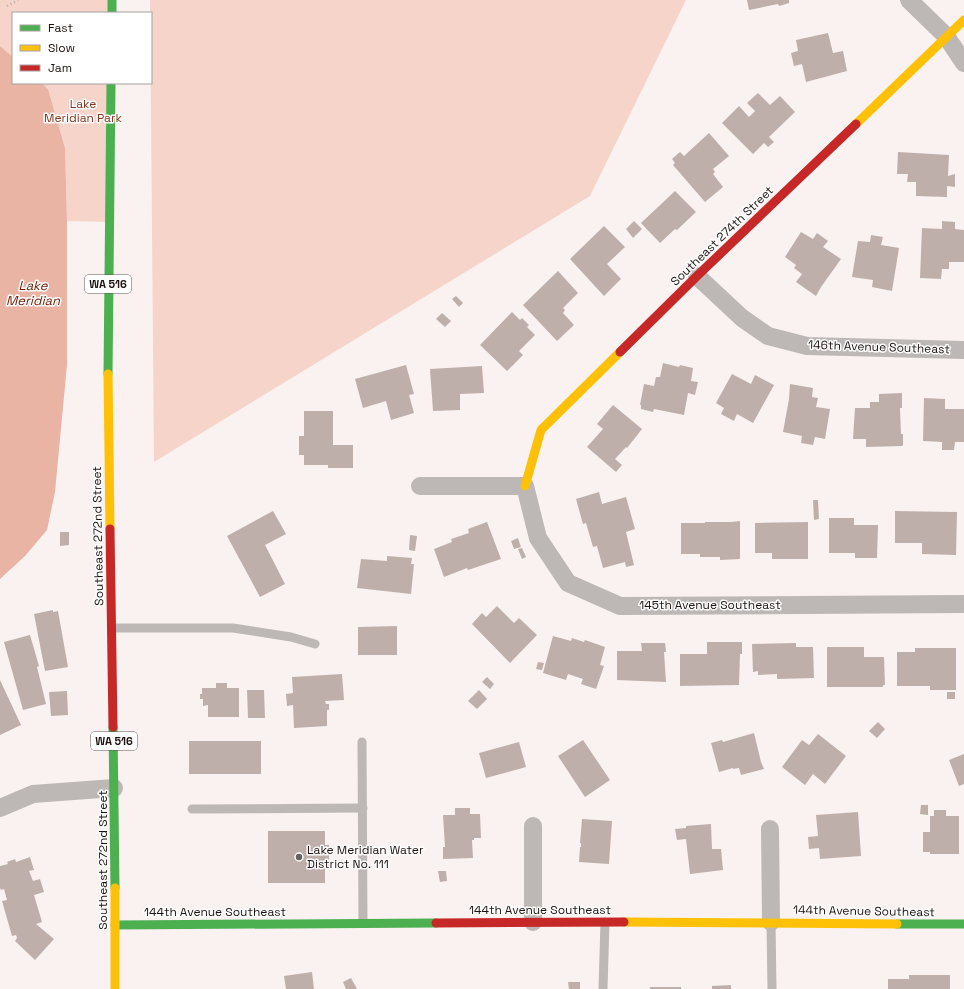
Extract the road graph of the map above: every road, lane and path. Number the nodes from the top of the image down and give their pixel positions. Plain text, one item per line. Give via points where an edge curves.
1 (18, 0) edge
2 (112, 0) edge
3 (909, 0) edge
4 (6, 6) dead end
5 (112, 12) edge
6 (964, 20) edge
7 (946, 36) junction
8 (964, 63) edge
9 (111, 84) edge
10 (697, 276) junction
11 (964, 350) edge
12 (420, 486) dead end
13 (525, 486) junction
14 (964, 604) edge
15 (112, 628) junction
16 (315, 644) dead end
17 (362, 742) dead end
18 (114, 788) junction
19 (0, 808) edge
20 (363, 808) junction
21 (192, 809) dead end
22 (534, 826) dead end
23 (770, 829) dead end
24 (533, 922) junction
25 (605, 922) junction
26 (771, 922) junction
27 (363, 923) junction
28 (115, 924) junction
29 (964, 924) edge
30 (115, 989) edge
31 (603, 989) edge
32 (772, 989) edge

1 - 4 path
2 - 5 street
3 - 7 street
6 - 7 street, Southeast 274th Street
7 - 8 street
7 - 10 street, Southeast 274th Street
9 - 15 street, Southeast 272nd Street / WA 516 via 108,230
10 - 11 street, 146th Avenue Southeast via 742,318 768,336 807,346
10 - 13 street, Southeast 274th Street via 541,430
12 - 13 street
13 - 14 street, 145th Avenue Southeast via 538,538 568,583 620,606
15 - 16 lane via 232,628 291,637
15 - 18 street, Southeast 272nd Street / WA 516
17 - 20 lane
18 - 19 street via 32,794
18 - 28 street, Southeast 272nd Street / WA 516
20 - 21 lane
20 - 27 lane
22 - 24 street
23 - 26 street
24 - 25 street, 144th Avenue Southeast
24 - 27 street, 144th Avenue Southeast
25 - 26 street, 144th Avenue Southeast
25 - 31 lane
26 - 29 street, 144th Avenue Southeast
26 - 32 lane
27 - 28 street, 144th Avenue Southeast
28 - 30 street, Southeast 272nd Street / WA 516

